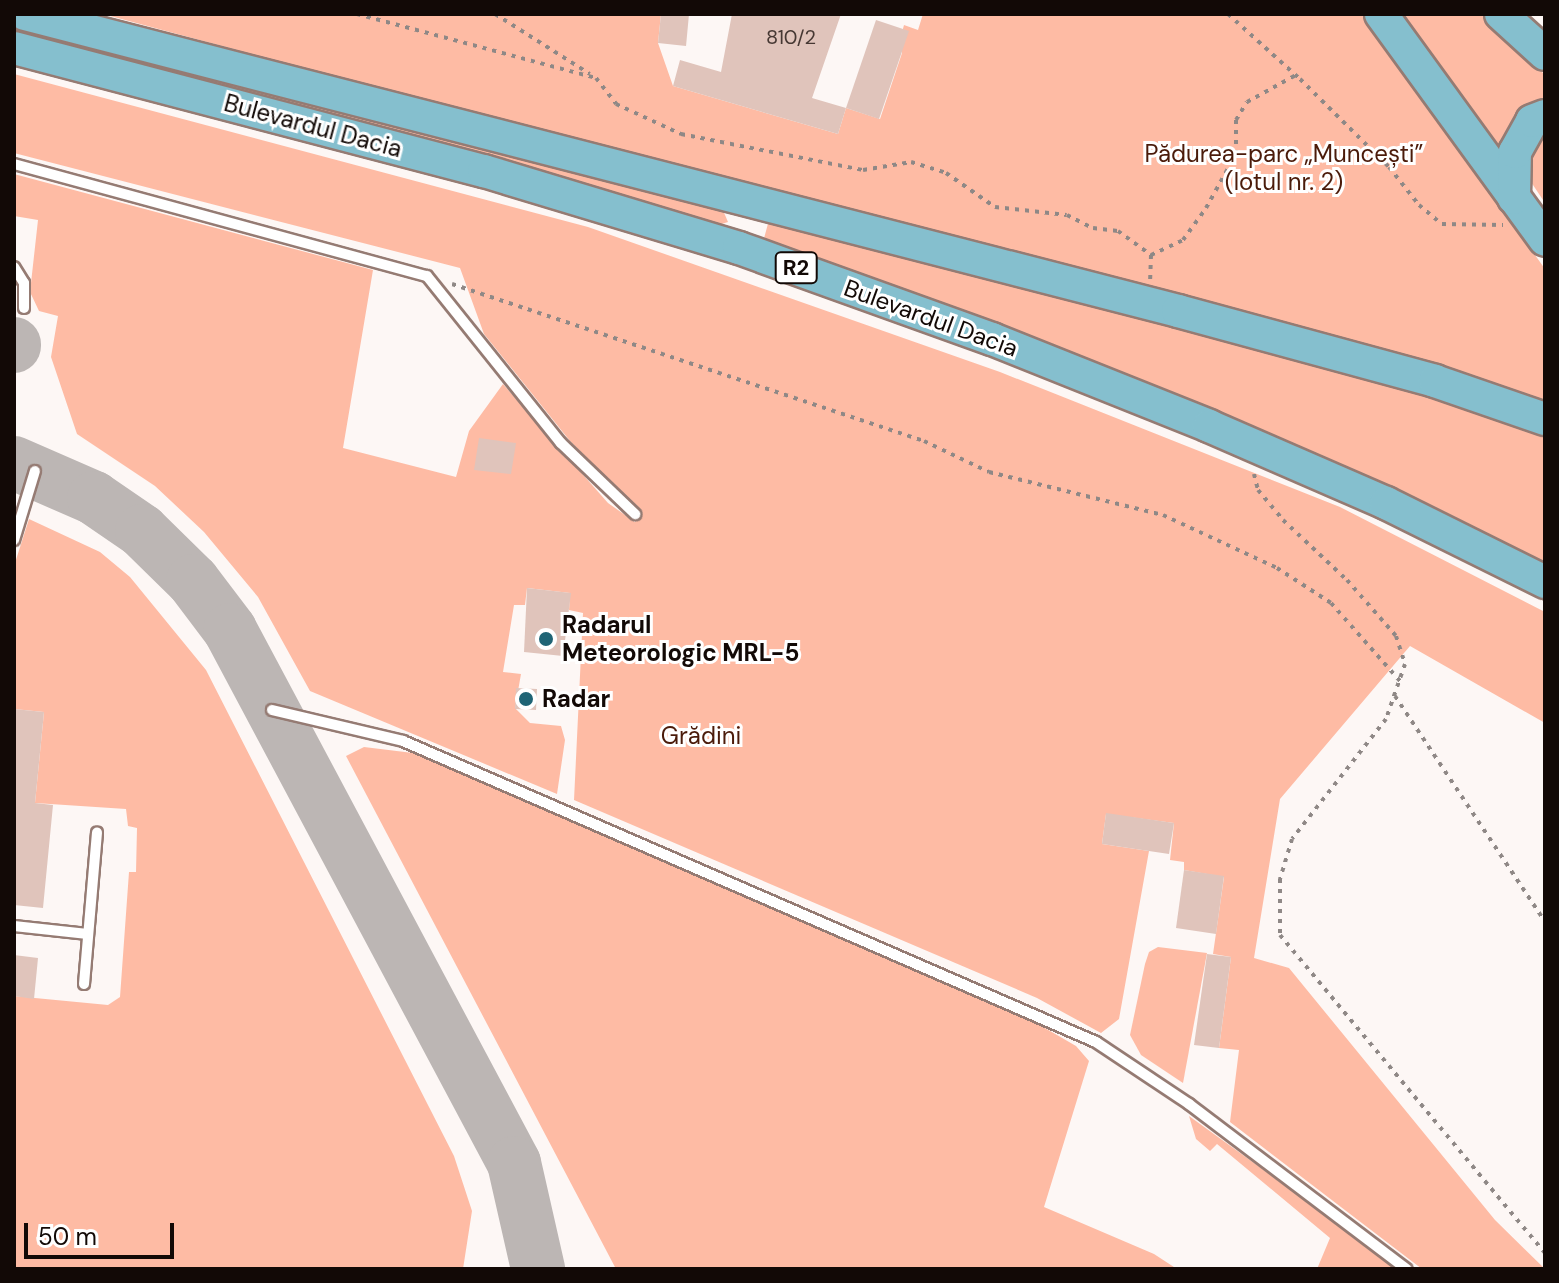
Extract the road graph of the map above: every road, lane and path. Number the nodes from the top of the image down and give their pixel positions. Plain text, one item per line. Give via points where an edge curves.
1 (25, 14) edge
2 (357, 14) edge
3 (495, 14) edge
4 (1228, 14) edge
5 (1381, 14) edge
6 (1501, 14) edge
7 (14, 48) edge
8 (1545, 54) edge
9 (1296, 75) junction
10 (596, 78) junction
11 (1545, 116) edge
12 (14, 164) edge
13 (1514, 198) junction
14 (753, 205) junction
15 (1539, 232) edge
16 (739, 248) junction
17 (1151, 255) junction
18 (14, 267) edge
19 (427, 276) junction
20 (1149, 303) junction
21 (24, 308) dead end
22 (1545, 419) edge
23 (1252, 444) junction
24 (35, 471) dead end
25 (635, 514) dead end
26 (14, 540) edge
27 (1545, 582) edge
28 (1401, 682) junction
29 (1395, 696) junction
30 (272, 710) dead end
31 (97, 833) dead end
32 (1545, 922) edge
33 (14, 926) edge
34 (88, 934) junction
35 (84, 984) dead end
36 (1545, 1253) edge
37 (1406, 1269) edge

1 - 14 main road, Bulevardul Dacia / R2
2 - 10 path
3 - 10 path
4 - 9 path
5 - 13 main road
6 - 8 main road
7 - 16 main road, Bulevardul Dacia / R2 via 484,171
9 - 15 path via 1442,224
9 - 17 path via 1247,102 1236,120 1236,154 1206,208 1183,240
10 - 17 path via 616,104 681,134 863,170 911,162 946,173 995,207 1067,215 1093,228 1118,231
11 - 13 main road via 1532,121 1515,152
12 - 19 lane
13 - 15 main road
14 - 16 main road
14 - 20 main road, Bulevardul Dacia / R2
16 - 23 main road, Bulevardul Dacia / R2 via 992,339
17 - 20 path
18 - 21 lane via 24,283
19 - 25 lane via 561,443
19 - 28 path via 924,441 989,472 1163,515 1277,568 1331,603
20 - 22 main road, Bulevardul Dacia / R2 via 1435,381
23 - 27 main road, Bulevardul Dacia / R2
23 - 28 path via 1258,490 1396,636 1405,664
24 - 26 lane
28 - 29 path
29 - 32 path
29 - 36 path via 1380,727 1292,839 1280,879 1280,935
30 - 37 lane via 403,741 1096,1042 1189,1104
31 - 34 lane
33 - 34 lane
34 - 35 lane

